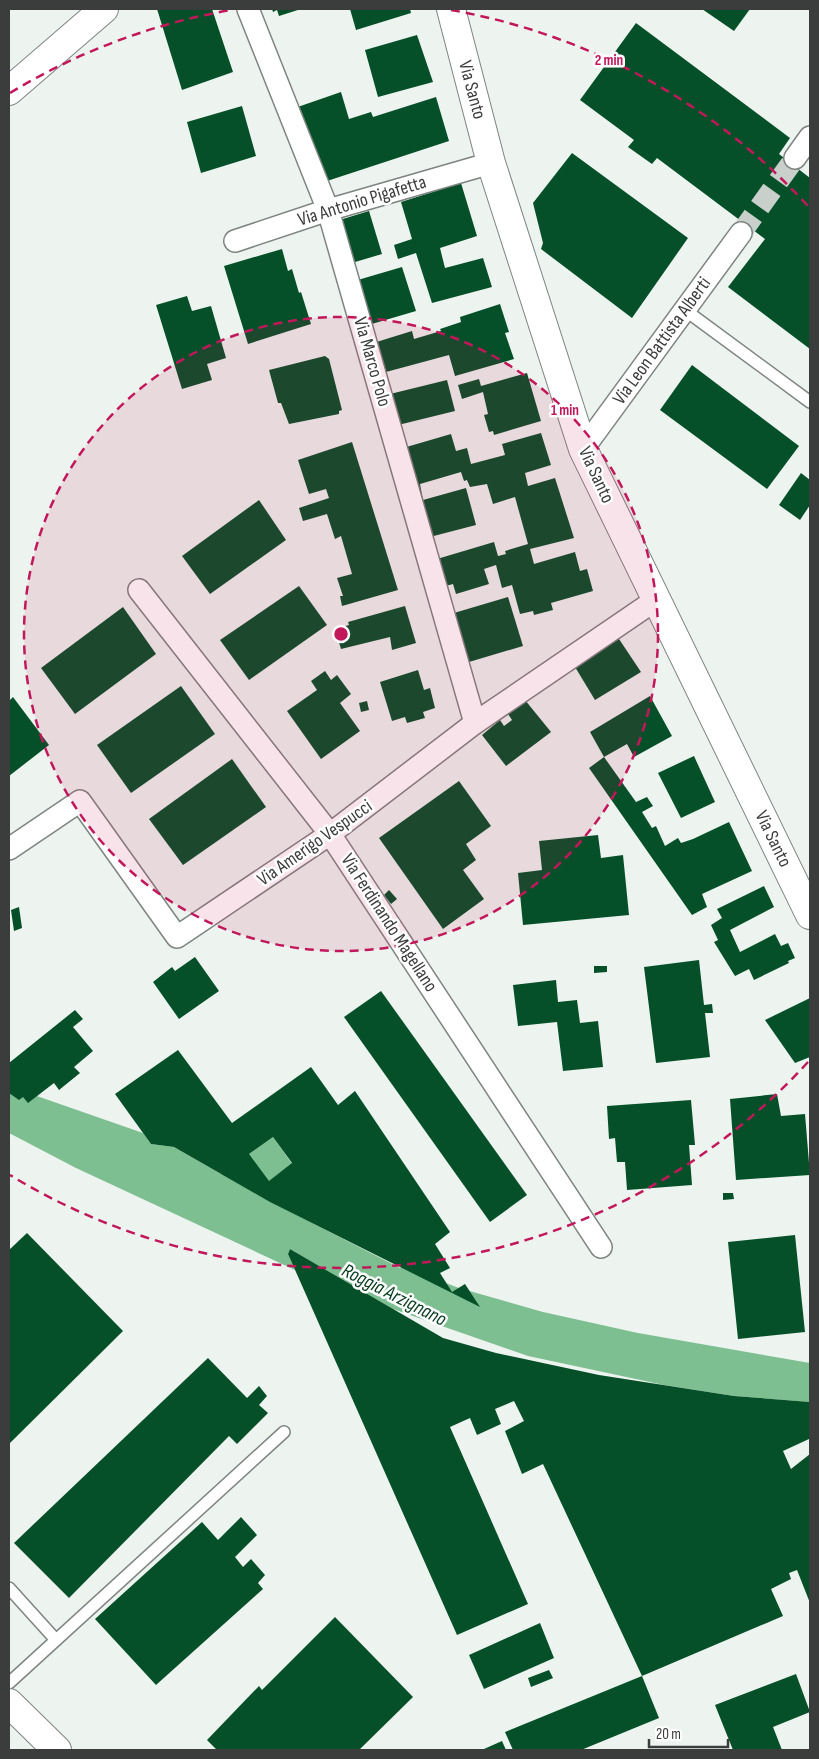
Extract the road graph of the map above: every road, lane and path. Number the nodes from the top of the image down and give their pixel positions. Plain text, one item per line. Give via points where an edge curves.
1 (104, 9) edge
2 (248, 9) edge
3 (450, 9) edge
4 (9, 91) edge
5 (810, 137) edge
6 (795, 158) tunnel mouth
7 (491, 163) junction
8 (328, 210) junction
9 (741, 233) tunnel mouth
10 (234, 241) dead end
11 (685, 310) junction
12 (810, 402) edge
13 (583, 449) junction
14 (140, 590) dead end
15 (656, 599) junction
16 (475, 723) junction
17 (330, 834) junction
18 (9, 849) edge
19 (810, 915) edge
20 (601, 1246) dead end
21 (284, 1432) dead end
22 (9, 1588) edge
23 (56, 1640) junction
24 (9, 1683) edge
25 (9, 1703) edge
26 (57, 1750) edge

1 - 4 street
2 - 8 street, Via Marco Polo
3 - 7 street, Via Santo
5 - 6 street
7 - 8 street, Via Antonio Pigafetta
7 - 13 street, Via Santo
8 - 10 street, Via Antonio Pigafetta
8 - 16 street, Via Marco Polo
9 - 11 street, Via Leon Battista Alberti
11 - 12 lane
11 - 13 street, Via Leon Battista Alberti
13 - 15 street, Via Santo
14 - 17 street, Via Ferdinando Magellano
15 - 16 street, Via Amerigo Vespucci
15 - 19 street, Via Santo
16 - 17 street, Via Amerigo Vespucci
17 - 18 street, Via Amerigo Vespucci via 177,937 80,801
17 - 20 street, Via Ferdinando Magellano
21 - 23 lane
22 - 23 lane
23 - 24 lane
25 - 26 street

